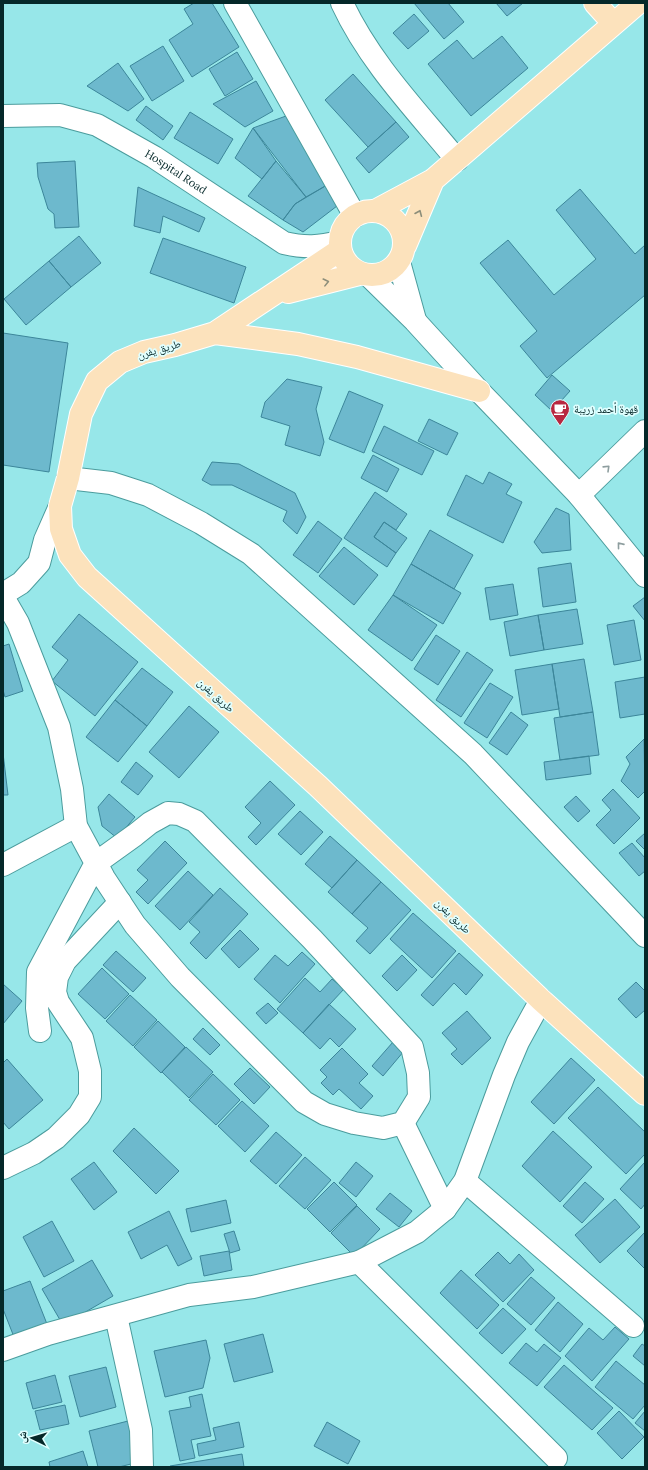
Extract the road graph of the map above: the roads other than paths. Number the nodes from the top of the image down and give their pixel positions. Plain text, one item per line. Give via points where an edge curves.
1 (235, 3) edge
2 (342, 3) edge
3 (595, 3) edge
4 (638, 3) edge
5 (613, 23) junction
6 (3, 116) edge
7 (457, 160) junction
8 (433, 180) junction
9 (365, 213) junction
10 (340, 246) junction
11 (402, 254) junction
12 (364, 275) junction
13 (275, 295) junction
14 (416, 321) junction
15 (215, 333) junction
16 (479, 391) junction
17 (645, 431) edge
18 (68, 478) junction
19 (579, 495) junction
20 (60, 506) junction
21 (645, 576) edge
22 (3, 596) edge
23 (76, 826) junction
24 (96, 863) junction
25 (3, 865) edge
26 (120, 902) junction
27 (645, 936) edge
28 (541, 1000) junction
29 (40, 1031) dead end
30 (645, 1094) edge
31 (403, 1123) junction
32 (3, 1168) edge
33 (465, 1181) junction
34 (445, 1209) junction
35 (359, 1262) junction
36 (116, 1316) junction
37 (633, 1326) dead end
38 (3, 1350) edge
39 (556, 1458) dead end
40 (142, 1467) edge

1 - 9 street
2 - 7 street via 376,62
3 - 5 main road
4 - 5 main road
5 - 7 main road
6 - 10 street, Hospital Road via 60,115 97,125 154,157 284,243 302,247
7 - 8 main road
8 - 9 main road
11 -> 8 main road
9 - 10 main road via 347,223 342,232
9 - 11 main road via 385,213 394,218 400,226
10 - 12 main road via 345,261
10 - 13 main road, طريق يفرن
11 - 12 main road via 388,272
11 - 14 street
13 -> 12 main road
12 - 14 street
13 - 15 main road, طريق يفرن
14 - 16 street
15 - 16 main road via 298,344 357,357
15 - 18 main road, طريق يفرن via 144,352 120,362 97,381 80,414
16 - 19 street
19 -> 17 street
18 - 20 main road, طريق يفرن
18 - 27 street via 111,483 148,495 201,523 251,554 472,754
21 -> 19 street
20 - 22 street via 45,540 39,563 21,583
20 - 28 main road, طريق يفرن via 61,529 70,555 87,577 318,786
22 - 23 street via 18,623 59,727 72,789
23 - 24 street
23 - 25 street
24 - 26 street
24 - 29 street via 38,972 37,1008
24 - 31 street via 150,823 168,813 179,814 195,821 312,939 412,1047 420,1097
26 - 31 street via 180,977 304,1102 325,1114 354,1123 383,1128
26 - 32 street via 65,961 57,977 55,992 58,1002 82,1038 90,1071 90,1097 75,1120 56,1138
28 - 30 main road, طريق يفرن
28 - 33 street via 518,1042 504,1075
31 - 34 street
33 - 34 street
33 - 37 street
34 - 35 street via 417,1232
35 - 36 street via 253,1287 189,1295
35 - 39 street
36 - 38 street via 48,1334
36 - 40 street via 140,1430

